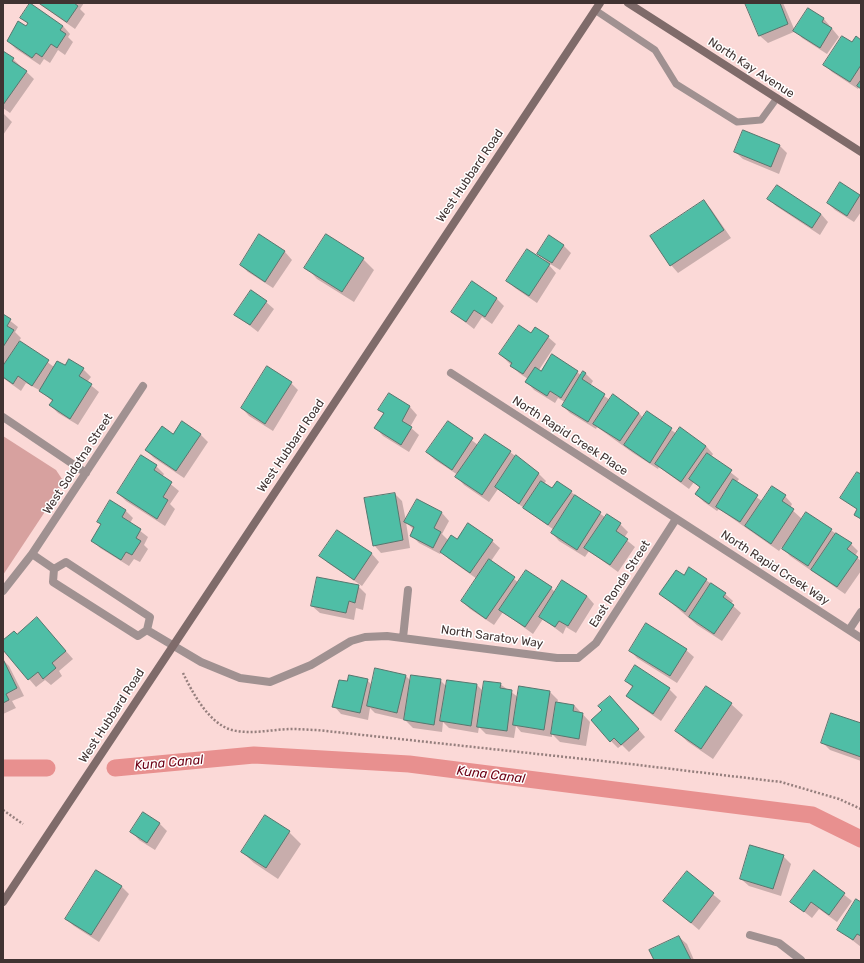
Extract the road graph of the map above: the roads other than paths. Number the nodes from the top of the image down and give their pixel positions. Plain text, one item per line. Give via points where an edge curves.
1 (628, 3) edge
2 (598, 6) edge
3 (777, 98) junction
4 (861, 152) edge
5 (451, 373) dead end
6 (143, 386) dead end
7 (3, 417) edge
8 (86, 472) junction
9 (676, 519) junction
10 (32, 554) junction
11 (54, 569) junction
12 (408, 590) dead end
13 (3, 591) edge
14 (861, 612) edge
15 (147, 630) junction
16 (849, 630) junction
17 (403, 638) junction
18 (861, 638) edge
19 (173, 646) junction
20 (578, 658) joint
21 (3, 902) edge
22 (750, 935) dead end
23 (801, 960) edge

1 - 3 street, North Kay Avenue
2 - 3 lane via 655,50 676,84 737,122 761,120
2 - 19 street, West Hubbard Road
3 - 4 street, North Kay Avenue
5 - 9 street, North Rapid Creek Place
6 - 8 street, West Soldotna Street
7 - 8 street
8 - 10 street, West Soldotna Street
9 - 16 street, North Rapid Creek Way
9 - 20 street, East Ronda Street via 596,643
10 - 11 street
10 - 13 street, West Soldotna Street
11 - 15 street via 53,582 138,636
11 - 15 street via 66,562 79,570 150,617
12 - 17 street
14 - 16 street
15 - 19 street, North Saratov Way
16 - 18 street, North Rapid Creek Way
17 - 19 street, North Saratov Way via 372,636 351,640 311,665 270,682 240,678 200,662
17 - 20 street, North Saratov Way via 557,658
19 - 21 street, West Hubbard Road
22 - 23 street via 779,943

